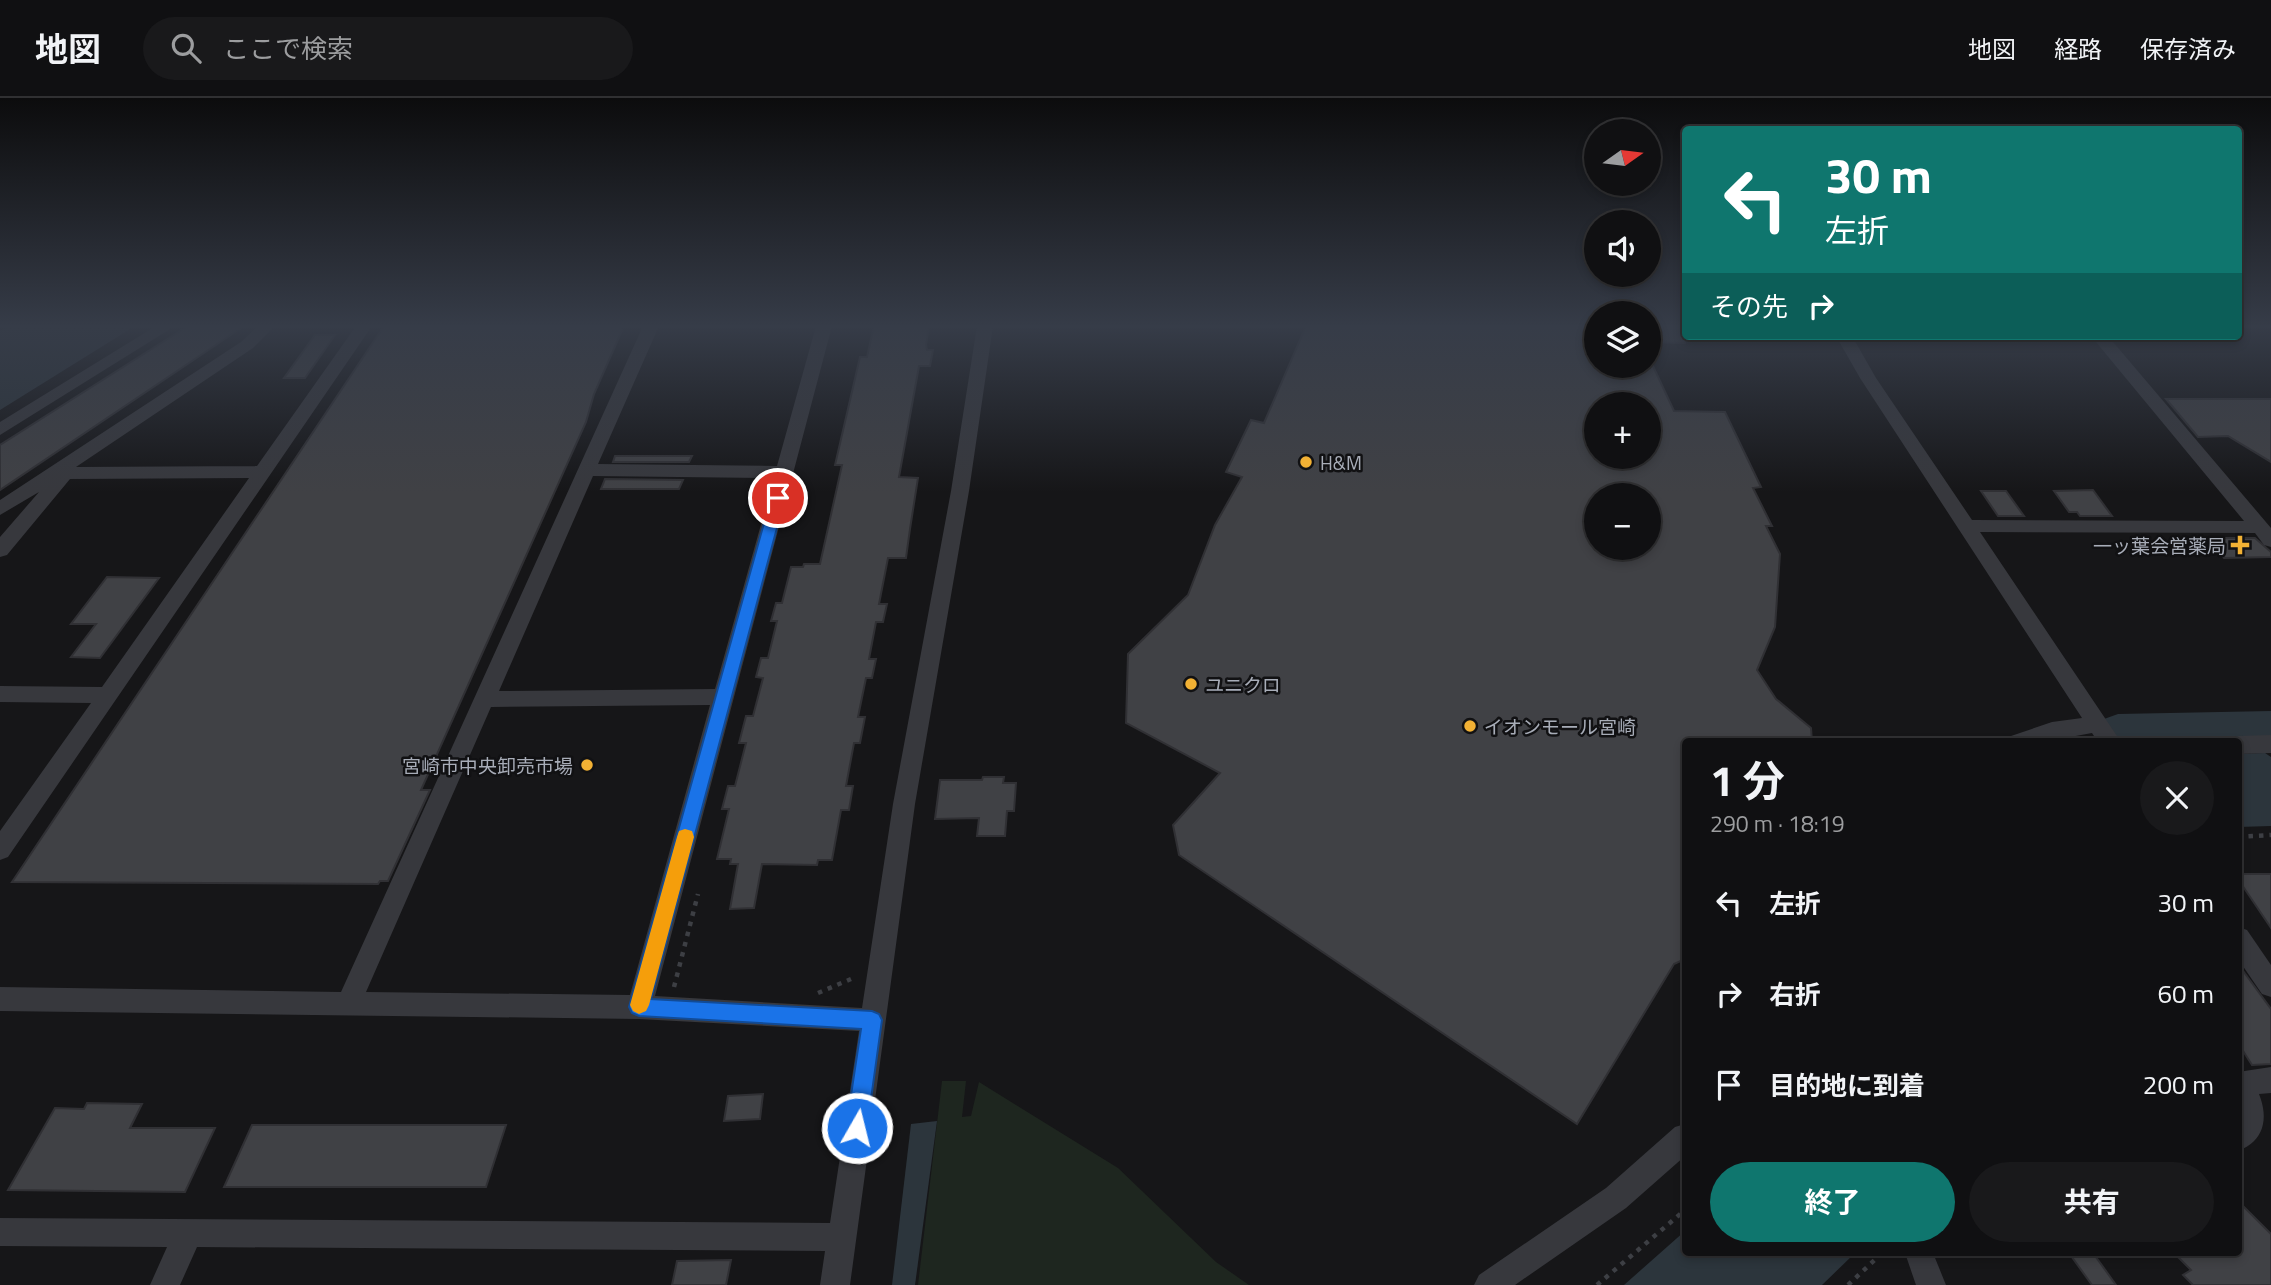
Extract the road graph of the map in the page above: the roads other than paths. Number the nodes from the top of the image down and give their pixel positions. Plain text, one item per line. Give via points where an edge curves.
1 (78, 381) edge
2 (194, 381) edge
3 (325, 381) edge
4 (628, 381) edge
5 (809, 381) edge
6 (977, 381) edge
7 (1874, 381) edge
8 (2137, 381) edge
9 (0, 430) edge
10 (70, 466) junction
11 (589, 470) junction
12 (262, 472) junction
13 (785, 472) junction
14 (0, 509) edge
15 (1968, 526) junction
16 (2265, 534) edge
17 (0, 550) edge
18 (0, 694) edge
19 (108, 695) junction
20 (724, 697) junction
21 (486, 699) junction
22 (2097, 724) junction
23 (2030, 738) edge
24 (2107, 738) edge
25 (2271, 744) edge
26 (2242, 745) edge
27 (0, 850) edge
28 (2242, 944) edge
29 (2271, 986) edge
30 (0, 999) edge
31 (349, 1002) junction
32 (639, 1007) junction
33 (872, 1020) junction
34 (2271, 1080) edge
35 (2242, 1084) edge
36 (2242, 1088) edge
37 (2242, 1135) edge
38 (1682, 1140) edge
39 (0, 1232) edge
40 (189, 1233) junction
41 (841, 1237) junction
42 (1920, 1256) edge
43 (164, 1285) edge
44 (835, 1285) edge
45 (1489, 1285) edge
46 (1931, 1285) edge

1 - 9 street
2 - 10 street
3 - 12 street
4 - 11 street
5 - 13 street
6 - 33 street
7 - 15 street
8 - 16 street
10 - 12 street
10 - 14 street
10 - 17 street
11 - 13 street
11 - 21 street
12 - 19 street
13 - 20 street
15 - 16 street
15 - 22 street
18 - 19 street
19 - 27 street
20 - 21 street
20 - 32 street
21 - 31 street
22 - 23 street
22 - 24 street
25 - 26 street
28 - 29 street
30 - 31 street
31 - 32 street
32 - 33 street
33 - 41 street
34 - 35 street
36 - 37 street via 2252,1110 2249,1130
38 - 45 street via 1659,1165 1605,1207
39 - 40 street
40 - 41 street
40 - 43 street
41 - 44 street
42 - 46 street

